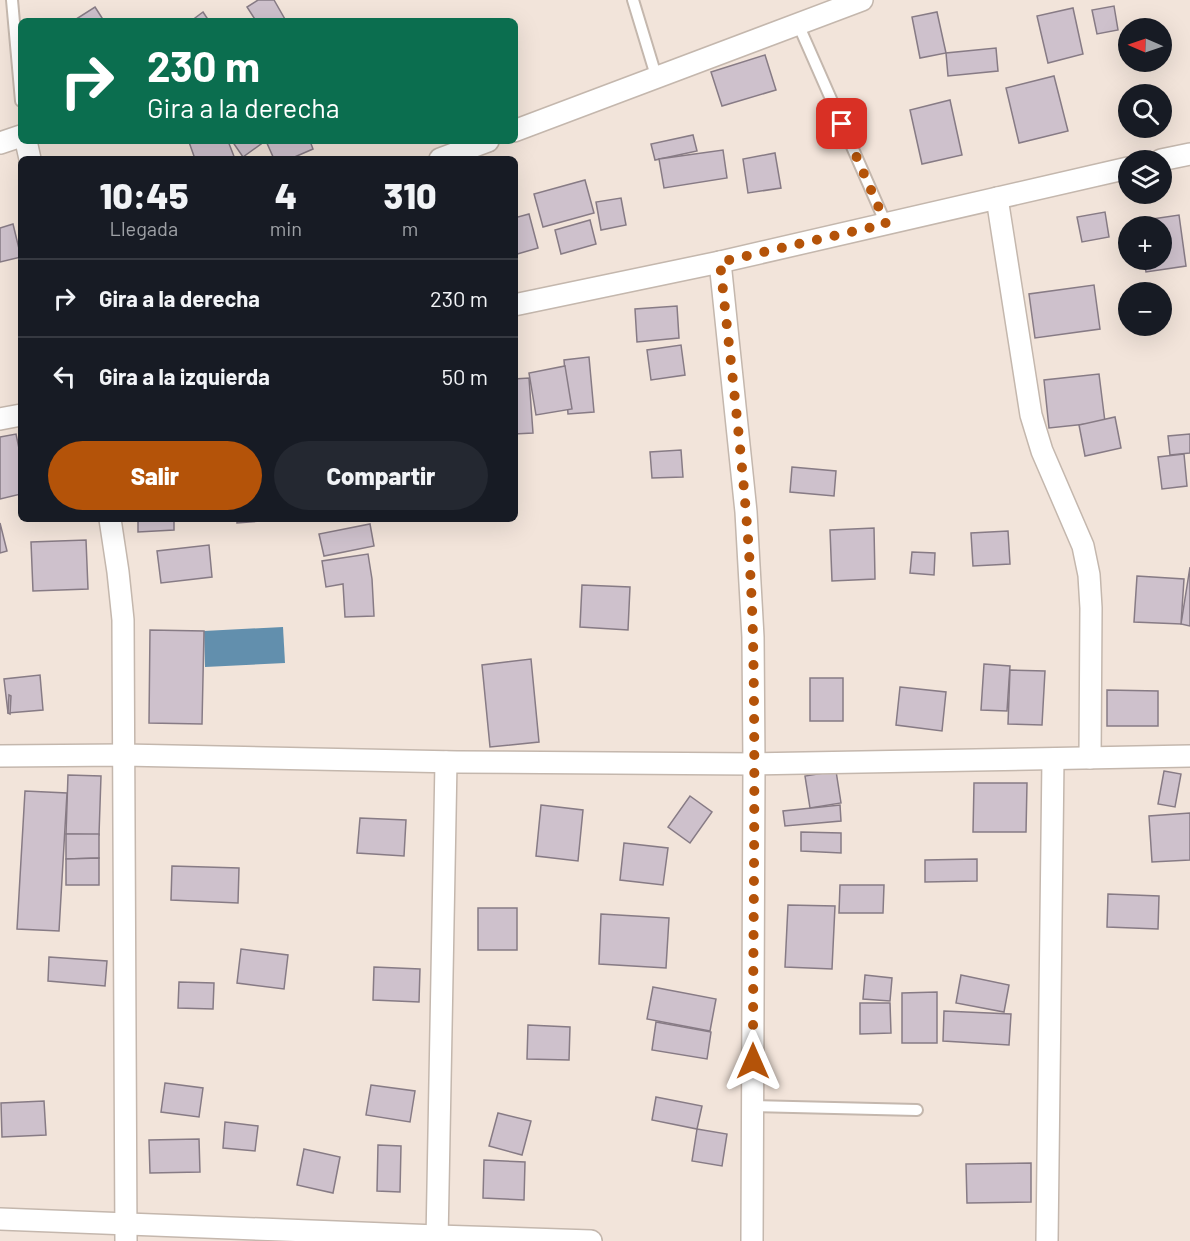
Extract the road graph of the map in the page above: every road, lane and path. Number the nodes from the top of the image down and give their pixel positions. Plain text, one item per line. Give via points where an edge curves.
1 (12, 0) edge
2 (633, 0) edge
3 (862, 0) edge
4 (798, 24) junction
5 (18, 67) edge
6 (657, 79) junction
7 (518, 130) edge
8 (18, 137) edge
9 (0, 143) edge
10 (480, 144) edge
11 (1190, 154) edge
12 (448, 156) edge
13 (1172, 158) edge
14 (1118, 170) edge
15 (997, 198) junction
16 (886, 224) junction
17 (720, 262) junction
18 (518, 303) edge
19 (18, 416) edge
20 (0, 419) edge
21 (110, 522) edge
22 (124, 755) junction
23 (0, 756) edge
24 (1190, 756) edge
25 (1090, 758) junction
26 (1053, 759) junction
27 (447, 762) junction
28 (754, 764) junction
29 (753, 1106) junction
30 (917, 1110) dead end
31 (0, 1219) edge
32 (127, 1233) edge
33 (437, 1239) edge
34 (591, 1241) edge
35 (752, 1241) edge
36 (1047, 1241) edge

1 - 5 lane
2 - 6 lane
3 - 4 street
4 - 6 street
4 - 16 lane
6 - 7 street
8 - 9 street
10 - 12 street
11 - 13 street
14 - 15 street
15 - 16 street
15 - 25 street via 1031,416 1083,546 1089,575
16 - 17 street
17 - 18 street
17 - 28 street via 746,512 753,637
19 - 20 street
21 - 22 street via 123,620
22 - 23 street
22 - 27 street
22 - 32 street
24 - 25 street
25 - 26 street
26 - 28 street
26 - 36 street
27 - 28 street
27 - 33 street
28 - 29 street
29 - 30 lane
29 - 35 street
31 - 32 street
32 - 33 street
33 - 34 street

